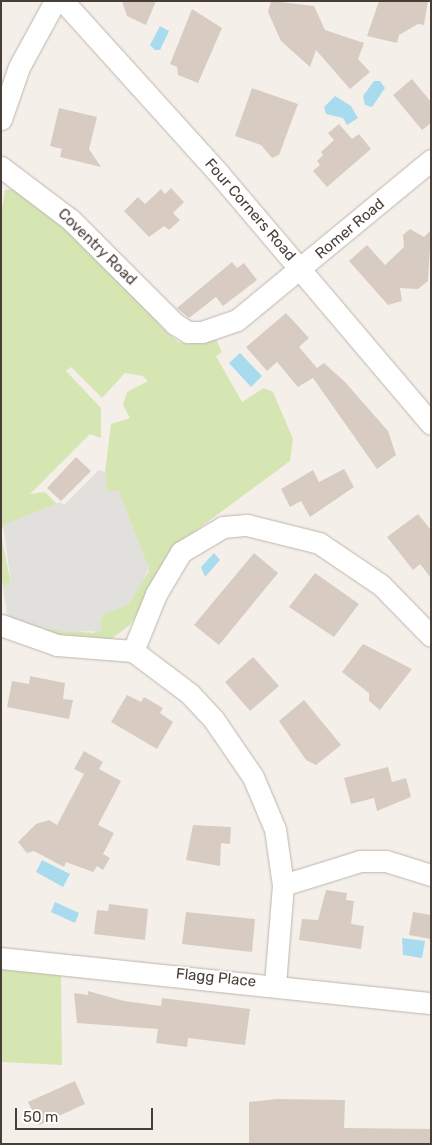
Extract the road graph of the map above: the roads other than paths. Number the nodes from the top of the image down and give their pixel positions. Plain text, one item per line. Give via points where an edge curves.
1 (54, 1) edge
2 (64, 1) edge
3 (1, 119) edge
4 (431, 160) edge
5 (1, 167) edge
6 (302, 270) junction
7 (188, 332) joint
8 (431, 424) edge
9 (1, 625) edge
10 (431, 636) edge
11 (133, 651) junction
12 (431, 875) edge
13 (283, 885) junction
14 (1, 958) edge
15 (275, 984) junction
16 (431, 1003) edge

1 - 3 street via 19,67
2 - 6 street, Four Corners Road
4 - 6 street, Romer Road
5 - 7 street, Coventry Road via 71,220 175,324
6 - 7 street, Romer Road via 237,320 202,332
6 - 8 street, Four Corners Road
9 - 11 street via 57,645
10 - 11 street via 382,585 319,543 247,525 224,528 182,552 156,594
11 - 13 street via 190,694 235,748 268,807
12 - 13 street via 386,861 360,861
13 - 15 street
14 - 15 street, Flagg Place
15 - 16 street, Flagg Place

